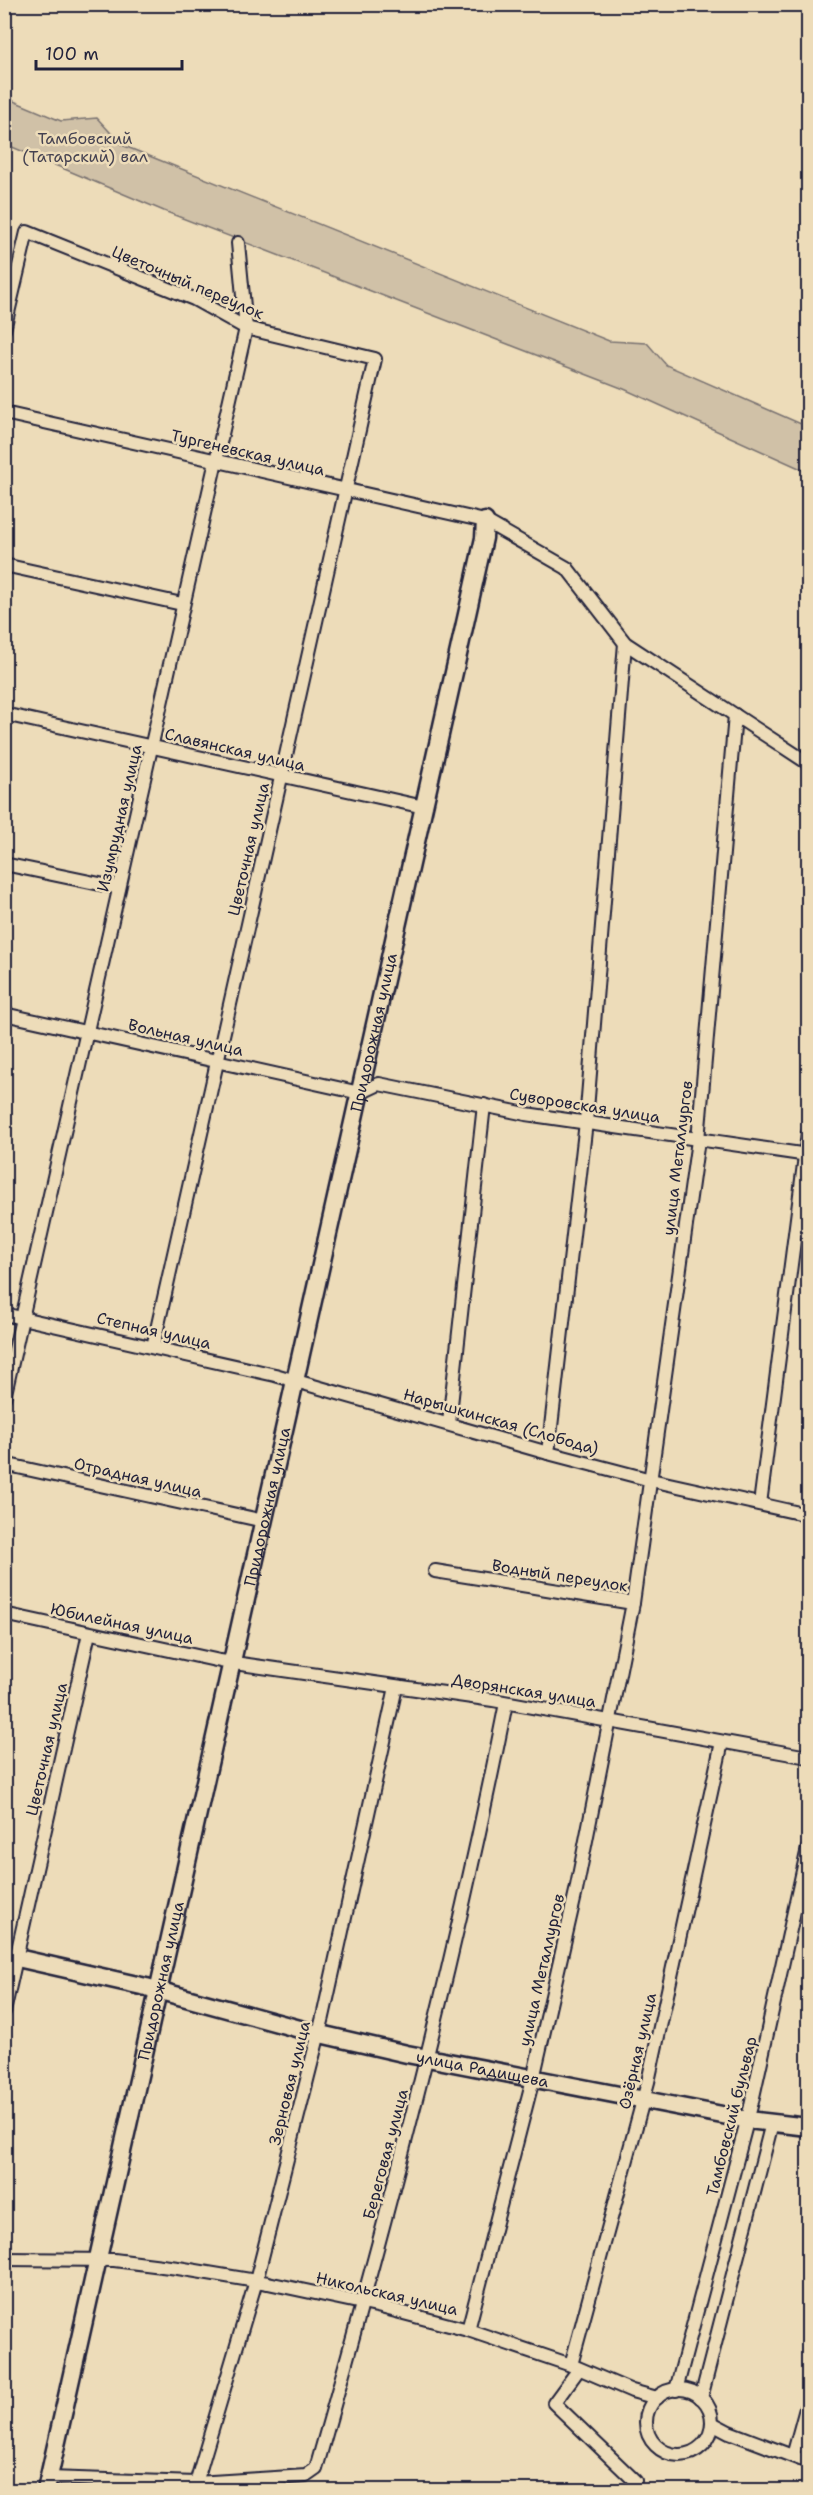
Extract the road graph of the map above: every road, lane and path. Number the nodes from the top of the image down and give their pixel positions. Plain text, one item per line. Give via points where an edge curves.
1 (238, 243) dead end
2 (246, 328) junction
3 (4, 330) edge
4 (375, 359) joint
5 (4, 413) edge
6 (215, 461) junction
7 (346, 491) junction
8 (485, 521) junction
9 (4, 565) edge
10 (182, 604) junction
11 (625, 643) junction
12 (4, 714) edge
13 (735, 715) junction
14 (152, 747) junction
15 (808, 763) edge
16 (282, 777) junction
17 (424, 807) junction
18 (4, 864) edge
19 (119, 888) junction
20 (4, 1014) edge
21 (88, 1032) junction
22 (218, 1062) junction
23 (360, 1093) junction
24 (484, 1106) junction
25 (586, 1122) junction
26 (808, 1133) edge
27 (698, 1140) junction
28 (808, 1155) edge
29 (4, 1314) edge
30 (23, 1318) junction
31 (153, 1347) junction
32 (296, 1380) junction
33 (4, 1398) edge
34 (449, 1423) junction
35 (548, 1453) junction
36 (4, 1464) edge
37 (651, 1480) junction
38 (760, 1504) junction
39 (808, 1515) edge
40 (264, 1521) junction
41 (435, 1571) dead end
42 (633, 1603) junction
43 (4, 1614) edge
44 (89, 1633) junction
45 (232, 1663) junction
46 (396, 1687) junction
47 (507, 1703) junction
48 (610, 1720) junction
49 (722, 1742) junction
50 (808, 1757) edge
51 (808, 1848) edge
52 (11, 1956) edge
53 (159, 1990) junction
54 (4, 2012) edge
55 (319, 2033) junction
56 (428, 2058) junction
57 (533, 2079) junction
58 (643, 2100) junction
59 (748, 2120) junction
60 (772, 2123) junction
61 (808, 2127) edge
62 (4, 2259) edge
63 (99, 2260) junction
64 (256, 2281) junction
65 (363, 2304) junction
66 (468, 2330) junction
67 (575, 2367) junction
68 (676, 2390) junction
69 (657, 2398) junction
70 (700, 2398) junction
71 (808, 2402) edge
72 (712, 2423) junction
73 (793, 2456) junction
74 (808, 2462) edge
75 (196, 2483) junction
76 (48, 2484) edge
77 (633, 2490) edge

1 - 2 street, Изумрудная улица
2 - 3 street, Цветочный переулок via 194,299 27,232
2 - 4 street, Цветочный переулок
2 - 6 street, Изумрудная улица
4 - 7 street, Цветочная улица
5 - 6 street, Тургеневская улица
6 - 7 street, Тургеневская улица
6 - 10 street, Изумрудная улица
7 - 8 street, Тургеневская улица
7 - 16 street, Цветочная улица
8 - 11 street, Тургеневская улица via 567,568
8 - 17 street, Придорожная улица
9 - 10 street
10 - 14 street, Изумрудная улица
11 - 13 street, Тургеневская улица
11 - 25 street
12 - 14 street, Славянская улица
13 - 15 street, Тургеневская улица
13 - 27 street, улица Металлургов
14 - 16 street, Славянская улица
14 - 19 street, Изумрудная улица
16 - 17 street, Славянская улица
16 - 22 street, Цветочная улица
17 - 23 street, Придорожная улица
18 - 19 street
19 - 21 street, Изумрудная улица
20 - 21 street, Вольная улица
21 - 22 street, Вольная улица
21 - 30 street, Изумрудная улица
22 - 23 street, Вольная улица
22 - 31 street, Цветочная улица
23 - 24 street, Суворовская улица via 380,1084
23 - 32 street, Придорожная улица
24 - 25 street, Суворовская улица
24 - 34 street
25 - 27 street, Суворовская улица
25 - 35 street
26 - 28 street
27 - 28 street, Суворовская улица
27 - 37 street, улица Металлургов
28 - 38 street
29 - 30 street, Степная улица
30 - 31 street, Степная улица
30 - 33 street, Изумрудная улица
31 - 32 street, Степная улица
32 - 34 street, Нарышкинская (Слобода)
32 - 40 street, Придорожная улица
34 - 35 street, Нарышкинская (Слобода)
35 - 37 street, Нарышкинская (Слобода)
36 - 40 street, Отрадная улица
37 - 38 street, Нарышкинская (Слобода)
37 - 42 street, улица Металлургов
38 - 39 street
40 - 45 street, Придорожная улица
41 - 42 street, Водный переулок
42 - 48 street, Водный переулок
43 - 44 street, Юбилейная улица
44 - 45 street, Юбилейная улица
44 - 52 street, Цветочная улица
45 - 46 street, Дворянская улица
45 - 53 street, Придорожная улица
46 - 47 street, Дворянская улица
46 - 55 street, Зерновая улица
47 - 48 street, Дворянская улица
47 - 56 street, Береговая улица
48 - 49 street, Дворянская улица
48 - 57 street, улица Металлургов
49 - 50 street, Дворянская улица
49 - 58 street, Озёрная улица
51 - 59 street, Тамбовский бульвар
52 - 53 street, улица Радищева
52 - 54 street, Цветочная улица
53 - 55 street, улица Радищева
53 - 63 street, Придорожная улица
55 - 56 street, улица Радищева
55 - 64 street, Зерновая улица
56 - 57 street, улица Радищева
56 - 65 street, Береговая улица
57 - 58 street, улица Радищева
57 - 66 street, улица Металлургов
58 - 59 street, улица Радищева
58 - 67 street, Озёрная улица
59 - 60 street, улица Радищева
59 - 68 street, Тамбовский бульвар
60 - 61 street, улица Радищева
60 - 70 street
62 - 63 street, Никольская улица
63 - 64 street, Никольская улица
63 - 76 street, Придорожная улица
64 - 65 street, Никольская улица
64 - 75 street, Зерновая улица
65 - 66 street, Никольская улица
65 - 75 street, Береговая улица via 316,2469 306,2476
66 - 67 street, Никольская улица
67 - 69 street, Никольская улица
67 - 77 street via 554,2403 635,2481
68 - 69 street
68 - 70 street
69 - 72 street via 650,2407 647,2428 650,2438 666,2453 687,2454 697,2450 705,2443
70 - 72 street
71 - 73 street
72 - 73 street
73 - 74 street
75 - 76 street

